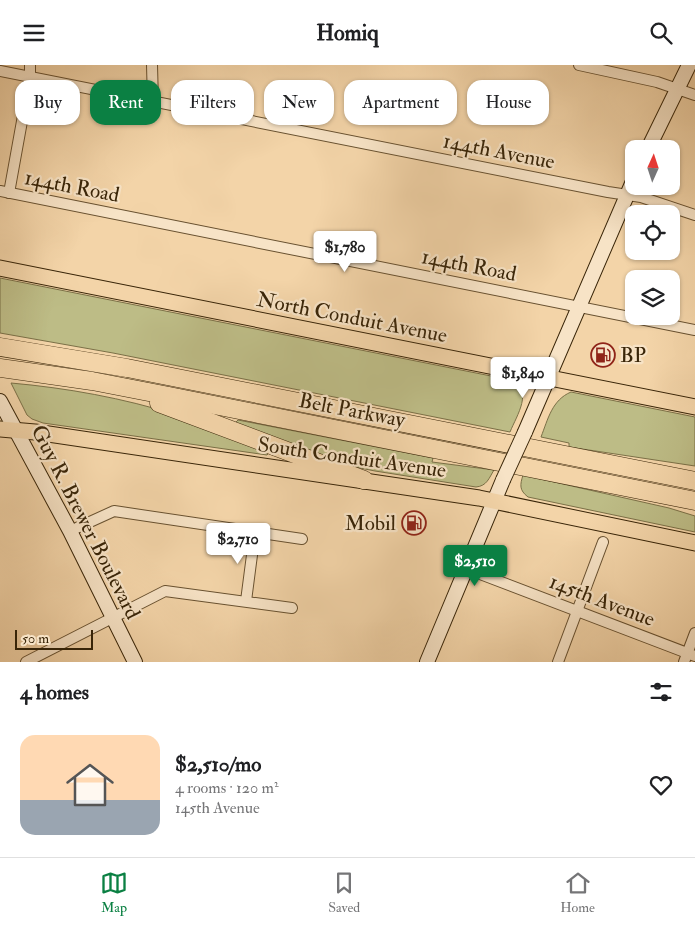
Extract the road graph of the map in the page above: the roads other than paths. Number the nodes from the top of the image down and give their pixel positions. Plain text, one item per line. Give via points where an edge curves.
1 (30, 65) edge
2 (152, 65) edge
3 (579, 65) edge
4 (689, 65) edge
5 (627, 70) edge
6 (0, 71) edge
7 (30, 77) junction
8 (152, 80) edge
9 (90, 89) edge
10 (677, 89) junction
11 (695, 95) edge
12 (161, 104) edge
13 (652, 140) edge
14 (5, 192) edge
15 (625, 194) edge
16 (626, 195) edge
17 (631, 195) edge
18 (695, 215) edge
19 (0, 268) edge
20 (579, 306) junction
21 (695, 330) edge
22 (0, 347) edge
23 (0, 368) edge
24 (548, 377) junction
25 (92, 381) junction
26 (1, 403) edge
27 (695, 407) edge
28 (0, 429) edge
29 (16, 430) junction
30 (627, 467) junction
31 (695, 474) edge
32 (364, 480) junction
33 (695, 481) edge
34 (645, 491) junction
35 (495, 501) junction
36 (695, 501) edge
37 (695, 509) edge
38 (70, 531) junction
39 (255, 532) junction
40 (302, 539) dead end
41 (603, 541) dead end
42 (695, 543) edge
43 (467, 569) junction
44 (246, 601) junction
45 (292, 608) dead end
46 (576, 611) junction
47 (113, 619) junction
48 (695, 633) edge
49 (689, 657) edge
50 (26, 662) edge
51 (135, 662) edge
52 (427, 662) edge
53 (558, 662) edge

1 - 7 street
2 - 8 street
3 - 5 street
4 - 10 main road
5 - 10 street
6 - 7 street, 144th Avenue
7 - 9 street, 144th Avenue
7 - 14 street
10 - 11 street
10 - 13 main road
12 - 15 street, 144th Avenue
14 - 20 street, 144th Road
16 - 20 main road
17 - 18 street, 144th Avenue
19 - 24 main road, North Conduit Avenue
20 - 21 street, 144th Road
20 - 24 main road
22 - 30 highway, Belt Parkway via 127,368
23 - 25 highway, Belt Parkway
24 - 27 main road, North Conduit Avenue
24 - 35 main road, bridge
25 - 32 highway via 199,417
25 - 34 highway, Belt Parkway
26 - 29 main road, Guy R. Brewer Boulevard
28 - 29 main road, South Conduit Avenue
29 - 32 main road, South Conduit Avenue
29 - 38 main road, Guy R. Brewer Boulevard
30 - 31 highway
30 - 33 highway, Belt Parkway
32 - 35 main road, South Conduit Avenue
34 - 36 highway, Belt Parkway
34 - 37 highway
35 - 42 main road, South Conduit Avenue
35 - 43 main road
38 - 39 street via 114,511
38 - 47 main road, Guy R. Brewer Boulevard
39 - 40 street
39 - 44 street
41 - 46 street
43 - 46 street, 145th Avenue
43 - 52 main road
44 - 45 street
44 - 47 street via 165,591
46 - 49 street, 145th Avenue
46 - 53 street
47 - 50 street
47 - 51 main road, Guy R. Brewer Boulevard
48 - 49 street

